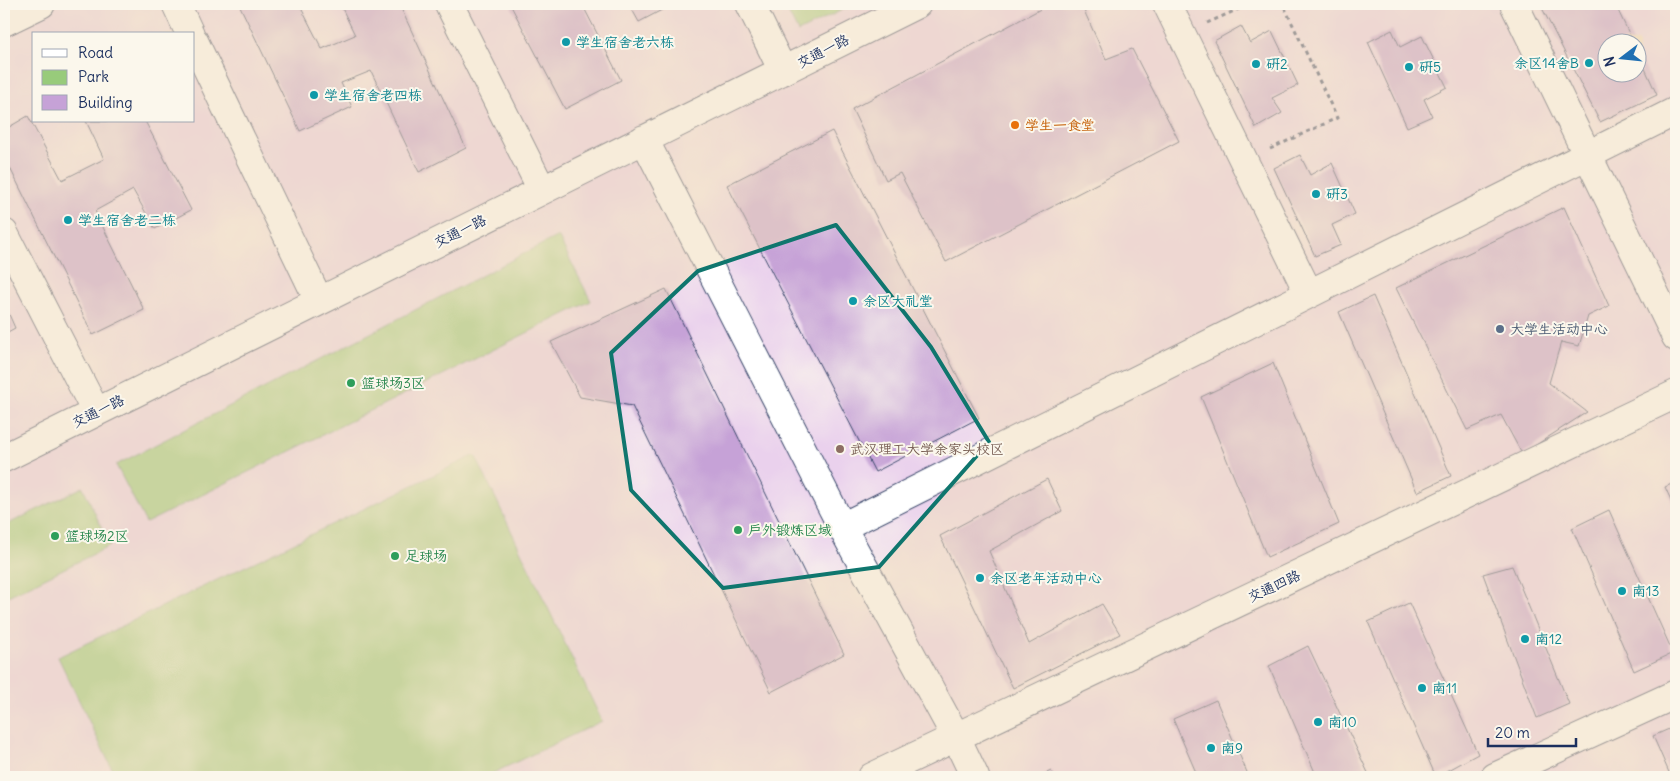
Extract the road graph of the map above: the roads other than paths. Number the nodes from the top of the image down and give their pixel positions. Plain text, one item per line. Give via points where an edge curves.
1 (40, 4) edge
2 (176, 4) edge
3 (449, 4) edge
4 (750, 4) edge
5 (917, 4) edge
6 (1167, 4) edge
7 (1514, 4) edge
8 (4, 22) edge
9 (189, 32) edge
10 (195, 43) edge
11 (783, 70) junction
12 (1676, 111) edge
13 (644, 140) junction
14 (1587, 156) junction
15 (542, 190) junction
16 (4, 233) edge
17 (1309, 294) junction
18 (319, 301) junction
19 (1676, 337) edge
20 (1676, 394) edge
21 (96, 412) junction
22 (4, 458) edge
23 (842, 527) junction
24 (1676, 694) edge
25 (956, 737) junction
26 (875, 777) edge
27 (976, 777) edge
28 (1495, 777) edge

1 - 8 lane
2 - 9 lane
3 - 15 lane
4 - 11 lane
5 - 11 lane, 交通一路
6 - 17 lane
7 - 14 lane
10 - 18 lane
11 - 13 lane, 交通一路
12 - 14 lane
13 - 15 lane, 交通一路
13 - 23 lane
14 - 17 lane
14 - 19 lane
15 - 18 lane, 交通一路
16 - 21 lane
17 - 23 lane
18 - 21 lane, 交通一路
20 - 25 lane, 交通四路
21 - 22 lane, 交通一路
23 - 25 lane
24 - 28 lane
25 - 26 lane, 交通四路
25 - 27 lane

